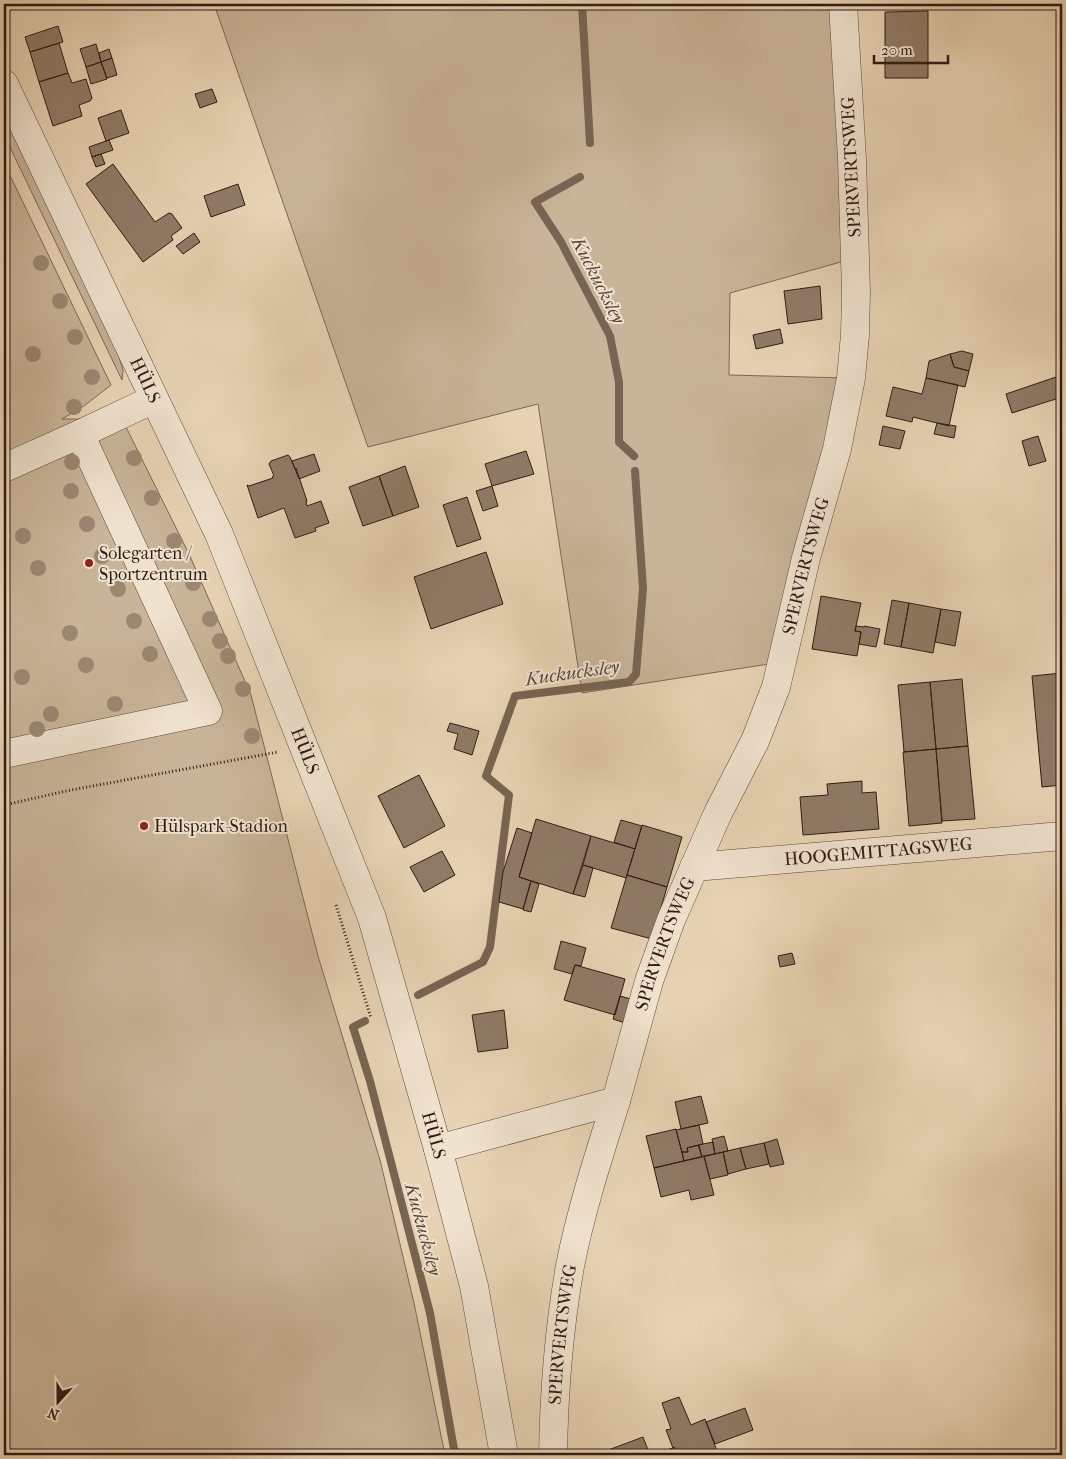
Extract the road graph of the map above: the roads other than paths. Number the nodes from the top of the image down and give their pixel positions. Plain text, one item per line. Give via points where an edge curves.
1 (843, 4) edge
2 (4, 84) edge
3 (154, 399) junction
4 (80, 434) junction
5 (4, 468) edge
6 (4, 754) edge
7 (1062, 836) edge
8 (694, 867) junction
9 (616, 1101) junction
10 (438, 1149) junction
11 (504, 1455) edge
12 (552, 1455) edge

1 - 8 street, SPERVERTSWEG via 856,292 851,378 838,449 806,558 776,687 755,741
2 - 3 street, HÜLS
3 - 4 street
3 - 10 street, HÜLS via 219,534 372,918
4 - 5 street
4 - 6 street via 208,711
7 - 8 street, HOOGEMITTAGSWEG
8 - 9 street, SPERVERTSWEG via 670,920 649,981
9 - 10 street
9 - 12 street, SPERVERTSWEG via 570,1265 560,1333
10 - 11 street, HÜLS via 474,1286

